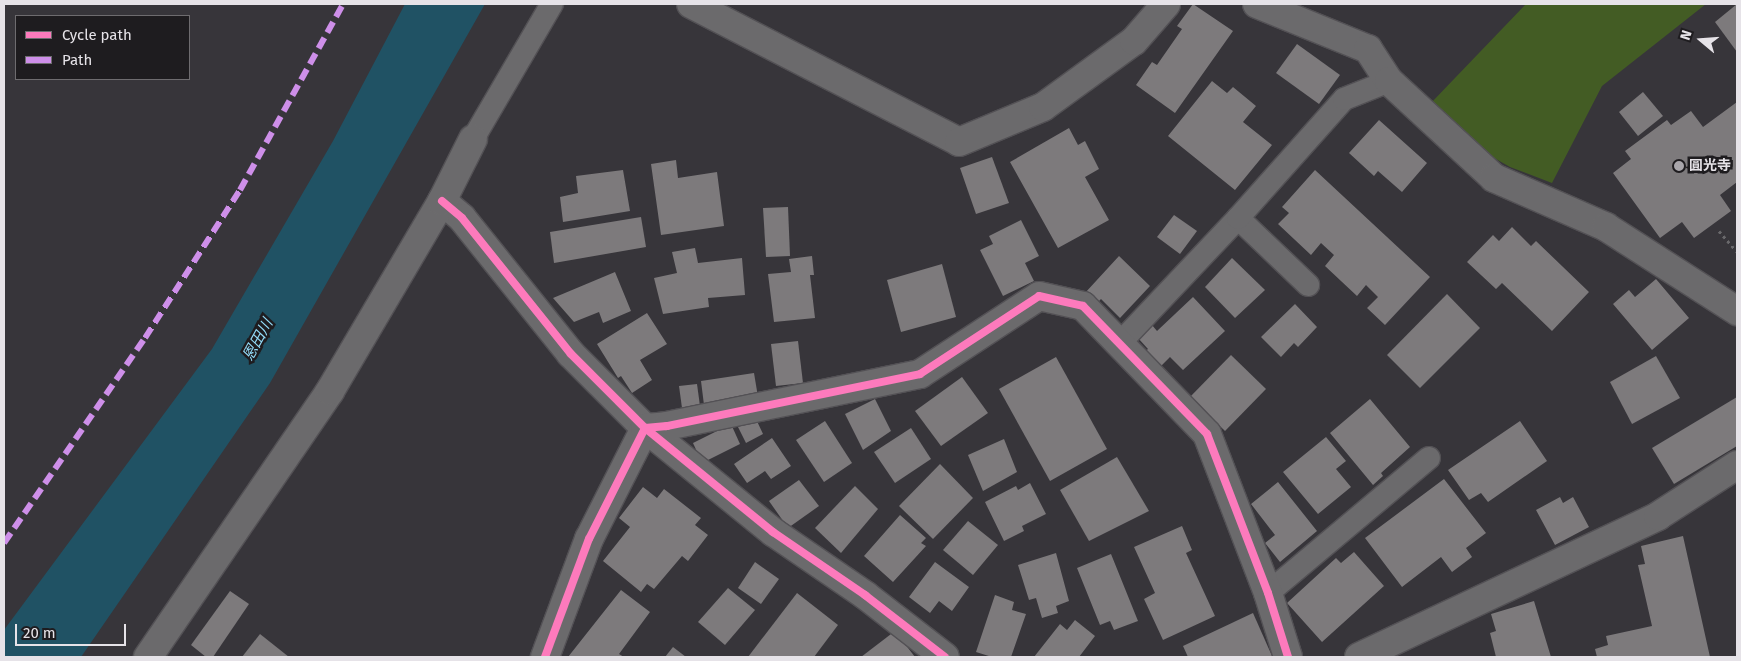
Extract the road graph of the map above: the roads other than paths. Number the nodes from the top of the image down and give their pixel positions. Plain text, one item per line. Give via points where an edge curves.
1 (552, 4) edge
2 (691, 4) edge
3 (1166, 4) edge
4 (1257, 4) edge
5 (1389, 82) junction
6 (473, 139) joint
7 (442, 201) junction
8 (1238, 218) junction
9 (1308, 285) dead end
10 (1737, 311) edge
11 (1118, 345) junction
12 (645, 428) junction
13 (1429, 458) dead end
14 (1737, 465) edge
15 (1268, 593) junction
16 (1371, 655) edge
17 (148, 657) edge
18 (545, 657) edge
19 (946, 657) edge
20 (1288, 657) edge

1 - 6 lane
2 - 3 street via 959,142 1043,107 1134,41
4 - 5 street via 1368,49
5 - 8 lane via 1344,99
5 - 10 street via 1494,178 1606,227
6 - 7 street
7 - 12 street via 462,218 571,354
7 - 17 street via 330,391
8 - 9 lane
8 - 11 lane
11 - 12 street via 1083,306 1039,296 920,374
11 - 15 street via 1207,434
12 - 18 street via 589,539
12 - 19 street via 773,532 865,595
13 - 15 lane
14 - 16 street via 1658,516
15 - 20 street

